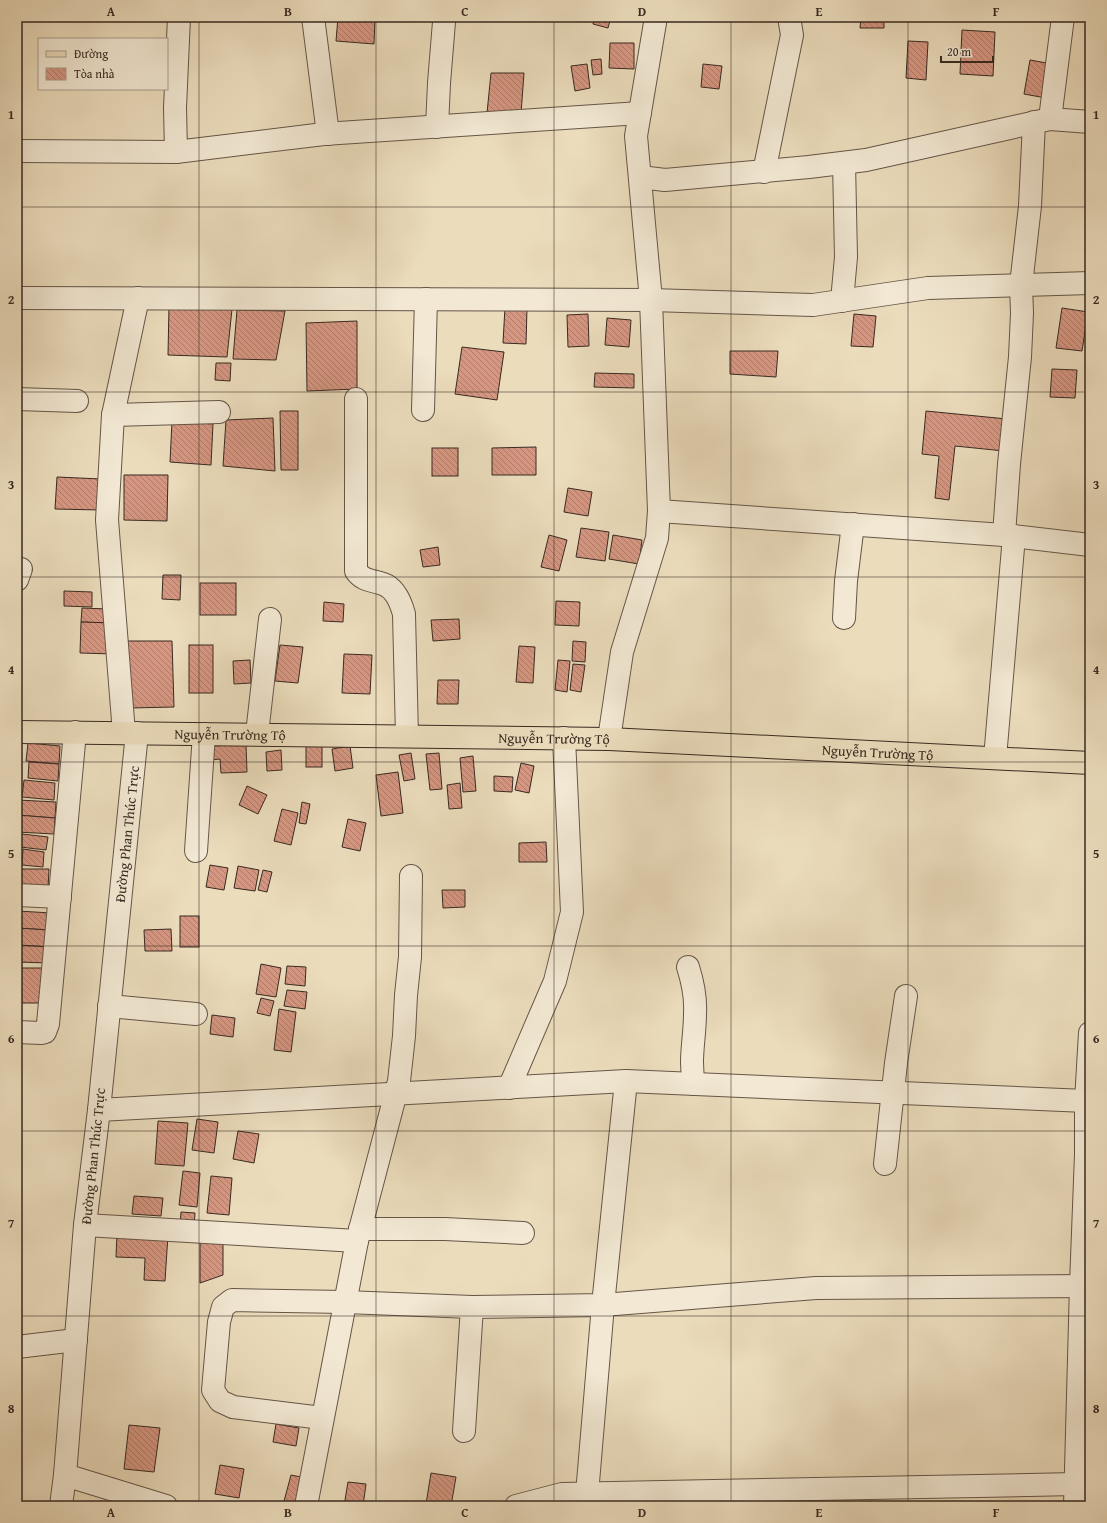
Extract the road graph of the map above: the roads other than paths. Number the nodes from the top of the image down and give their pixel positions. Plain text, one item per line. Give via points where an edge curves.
1 (179, 17) edge
2 (313, 17) edge
3 (656, 17) edge
4 (789, 17) edge
5 (1063, 17) edge
6 (444, 22) dead end
7 (640, 113) junction
8 (1042, 121) junction
9 (1090, 122) edge
10 (437, 127) junction
11 (328, 134) junction
12 (17, 151) edge
13 (176, 152) junction
14 (844, 163) junction
15 (764, 172) junction
16 (640, 178) junction
17 (1090, 283) edge
18 (1021, 285) junction
19 (17, 298) edge
20 (138, 298) junction
21 (426, 299) junction
22 (651, 300) junction
23 (842, 301) junction
24 (17, 399) edge
25 (356, 399) dead end
26 (77, 401) dead end
27 (423, 410) dead end
28 (219, 412) dead end
29 (113, 415) junction
30 (659, 512) junction
31 (853, 524) junction
32 (1009, 535) junction
33 (1090, 545) edge
34 (844, 618) dead end
35 (270, 619) dead end
36 (17, 732) edge
37 (75, 732) junction
38 (131, 733) junction
39 (204, 734) junction
40 (257, 734) junction
41 (407, 736) junction
42 (564, 738) junction
43 (609, 739) junction
44 (995, 758) junction
45 (1090, 763) edge
46 (196, 851) dead end
47 (410, 876) dead end
48 (17, 895) edge
49 (60, 897) junction
50 (688, 968) dead end
51 (906, 996) dead end
52 (110, 1006) junction
53 (196, 1014) dead end
54 (17, 1032) edge
55 (1090, 1033) edge
56 (626, 1081) junction
57 (694, 1084) junction
58 (509, 1088) junction
59 (892, 1093) junction
60 (396, 1094) junction
61 (1086, 1101) junction
62 (99, 1110) junction
63 (1088, 1155) edge
64 (885, 1164) dead end
65 (85, 1225) junction
66 (523, 1233) dead end
67 (358, 1235) junction
68 (1086, 1286) edge
69 (345, 1302) junction
70 (603, 1305) junction
71 (472, 1307) junction
72 (76, 1340) junction
73 (17, 1347) edge
74 (322, 1418) junction
75 (464, 1431) dead end
76 (65, 1475) junction
77 (1083, 1484) edge
78 (587, 1494) junction
79 (622, 1500) edge
80 (61, 1506) edge
81 (166, 1506) edge
82 (306, 1506) edge
83 (516, 1506) edge
84 (1075, 1506) edge

1 - 13 street
2 - 11 street
3 - 7 street
4 - 15 street via 792,35
5 - 8 street
6 - 10 street
7 - 10 street
7 - 16 street via 636,136
8 - 9 street
8 - 14 street
8 - 18 street
10 - 11 street
11 - 13 street
12 - 13 street
14 - 15 street
14 - 23 street via 846,257
15 - 16 street via 665,180
16 - 22 street
17 - 18 street
18 - 23 street via 928,288
18 - 32 street via 1020,357 1009,464
19 - 20 street
20 - 21 street
20 - 29 street, Đường Phan Thúc Trực
21 - 22 street
21 - 27 street
22 - 23 street via 813,305
22 - 30 street
24 - 26 street
25 - 41 street via 356,571 365,580 385,585 396,594 402,604
28 - 29 street
29 - 38 street, Đường Phan Thúc Trực via 107,520
30 - 31 street
30 - 43 street via 657,538 622,652
31 - 32 street
31 - 34 street
32 - 33 street
32 - 44 street
35 - 40 street
36 - 37 main road, Nguyễn Trường Tộ
37 - 38 main road, Nguyễn Trường Tộ
37 - 49 street
38 - 39 main road, Nguyễn Trường Tộ
38 - 52 street, Đường Phan Thúc Trực
39 - 40 main road, Nguyễn Trường Tộ
39 - 46 street
40 - 41 main road, Nguyễn Trường Tộ
41 - 42 main road, Nguyễn Trường Tộ
42 - 43 main road, Nguyễn Trường Tộ
42 - 58 street via 572,912 555,981
43 - 44 main road, Nguyễn Trường Tộ
44 - 45 main road, Nguyễn Trường Tộ
47 - 60 street via 410,957 404,1036
48 - 49 street
49 - 54 street via 46,1029 41,1034
50 - 57 street via 695,1001 691,1069
51 - 59 street
52 - 53 street
52 - 62 street, Đường Phan Thúc Trực
55 - 61 street
56 - 57 street
56 - 58 street
56 - 70 street
57 - 59 street
58 - 60 street
59 - 61 street
59 - 64 street
60 - 62 street
60 - 67 street
61 - 63 street
62 - 65 street, Đường Phan Thúc Trực
63 - 68 street
65 - 67 street
65 - 72 street, Đường Phan Thúc Trực
66 - 67 street via 445,1229
67 - 69 street
68 - 70 street via 816,1288
68 - 77 street
69 - 71 street
69 - 74 street
69 - 74 street via 232,1300 223,1307 219,1322 213,1390 220,1401 233,1407
70 - 71 street
70 - 78 street
71 - 75 street
72 - 73 street
72 - 76 street, Đường Phan Thúc Trực
74 - 82 street
76 - 80 street, Đường Phan Thúc Trực
76 - 81 street
77 - 79 street
77 - 84 street
78 - 79 street
78 - 83 street via 562,1494

